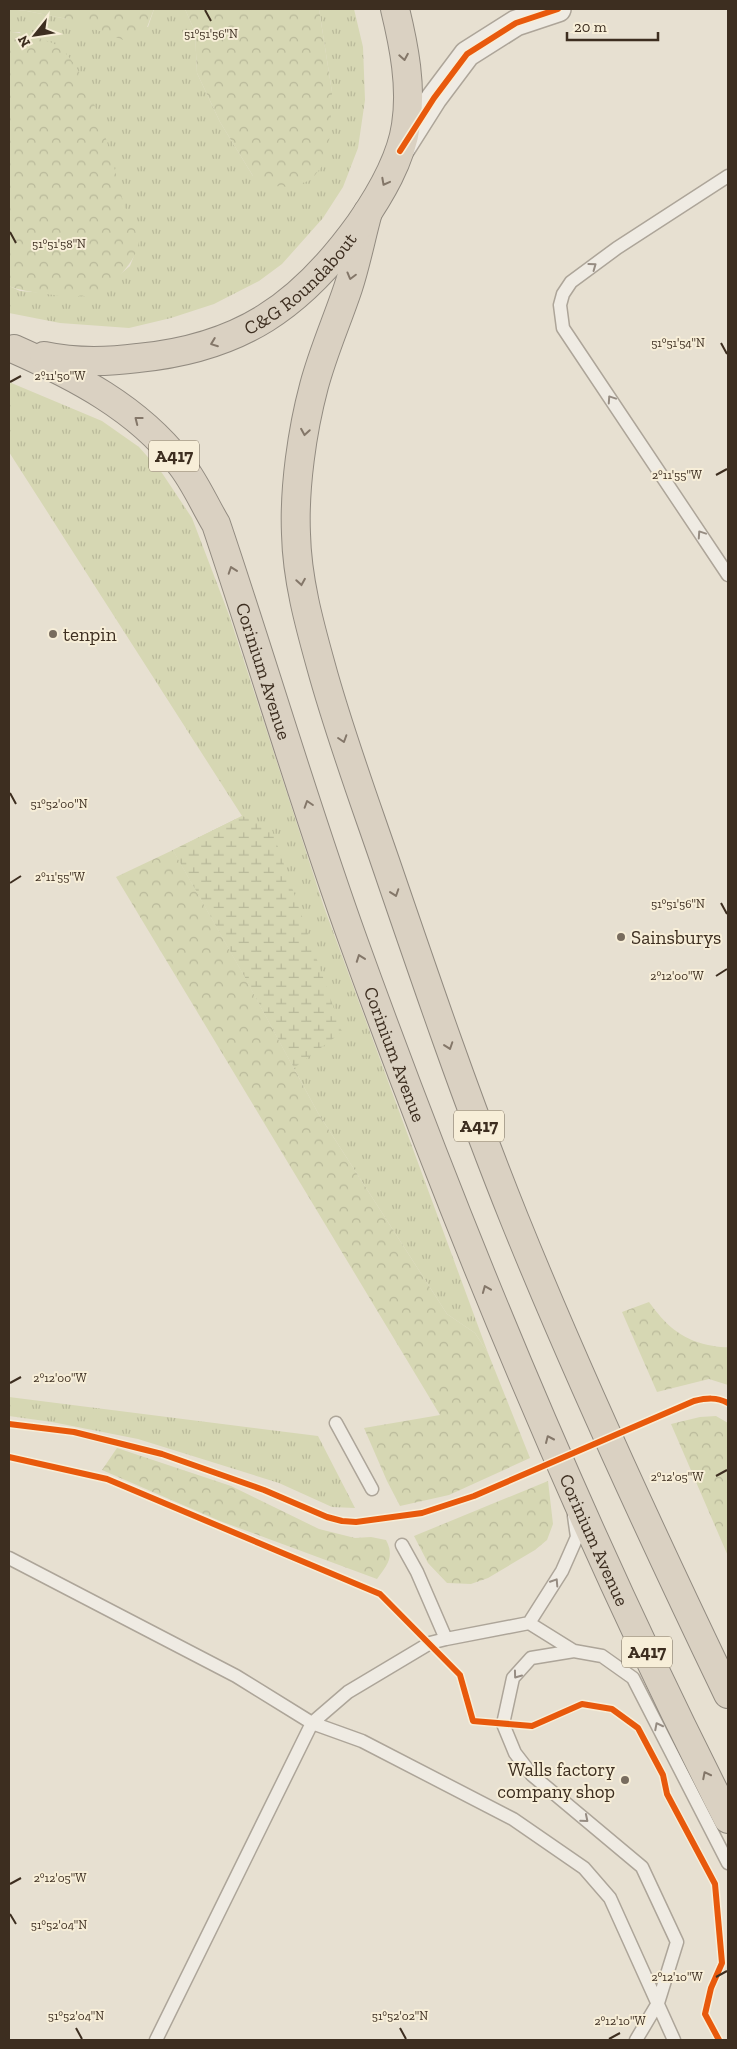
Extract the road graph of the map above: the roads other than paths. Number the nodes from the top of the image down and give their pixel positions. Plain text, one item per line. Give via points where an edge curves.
1 (395, 9) edge
2 (558, 9) edge
3 (400, 151) junction
4 (728, 176) edge
5 (368, 212) junction
6 (11, 348) edge
7 (728, 575) edge
8 (336, 1423) dead end
9 (569, 1484) junction
10 (372, 1489) dead end
11 (402, 1545) dead end
12 (9, 1558) edge
13 (529, 1623) junction
14 (446, 1640) junction
15 (574, 1651) junction
16 (728, 1694) edge
17 (312, 1723) junction
18 (728, 1819) edge
19 (728, 1863) edge
20 (658, 2003) junction
21 (156, 2040) edge
22 (636, 2040) edge
23 (674, 2040) edge

1 -> 3 highway, C&G Roundabout via 406,65 408,99
2 - 3 street via 516,23 467,54
3 -> 5 highway, C&G Roundabout
7 -> 4 lane via 563,328 560,305 563,294 578,277
5 -> 6 highway, C&G Roundabout via 337,256 297,296 266,318 202,348 104,362 62,360
5 -> 16 highway, A417 via 349,286 313,389 305,432 296,534 308,619 332,703 403,914 514,1218 564,1337
9 -> 6 highway, Corinium Avenue / A417 via 509,1346 352,939 216,524 180,462 143,423 105,395
8 - 10 lane
13 -> 9 lane via 562,1571 577,1537
18 -> 9 highway, Corinium Avenue / A417 via 690,1745
11 - 14 lane
12 - 17 lane via 236,1676
13 - 14 lane
13 - 15 lane
14 - 17 lane via 430,1643 348,1692
19 -> 15 lane via 633,1678 602,1656
15 -> 20 lane via 531,1658 513,1678 503,1724 515,1753 532,1776 642,1867 677,1942
17 - 20 lane via 362,1741 512,1819 584,1868 610,1898
17 - 21 lane
20 - 22 lane
20 - 23 lane

